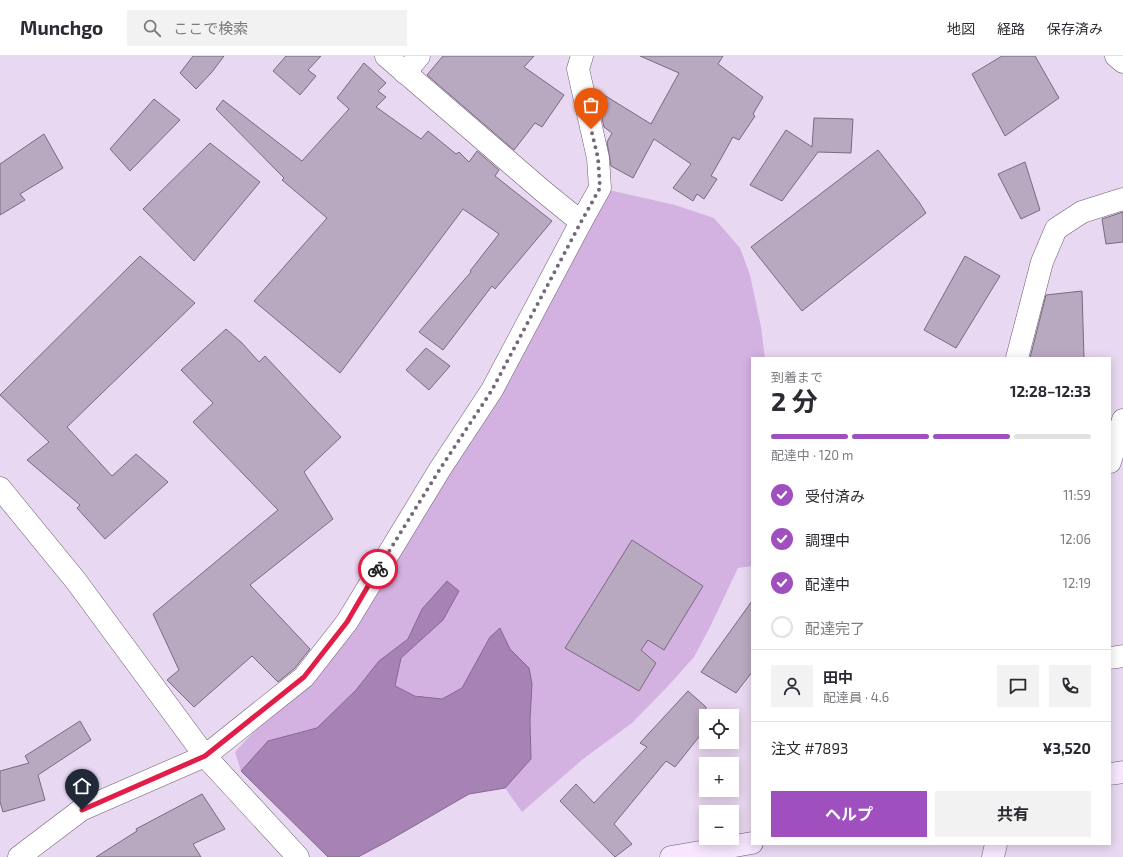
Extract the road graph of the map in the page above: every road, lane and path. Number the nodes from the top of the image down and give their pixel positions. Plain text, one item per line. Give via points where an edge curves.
1 (386, 56) edge
2 (419, 56) edge
3 (1116, 56) edge
4 (574, 60) edge
5 (1123, 62) edge
6 (405, 73) junction
7 (1123, 199) edge
8 (581, 222) junction
9 (1017, 357) edge
10 (1123, 420) edge
11 (1111, 459) edge
12 (0, 488) edge
13 (1123, 656) edge
14 (1111, 658) edge
15 (205, 756) junction
16 (1123, 772) edge
17 (1111, 774) edge
18 (751, 843) edge
19 (996, 845) edge
20 (19, 857) edge
21 (298, 857) edge
22 (671, 857) edge
23 (993, 857) edge

1 - 6 street
2 - 6 street
3 - 5 street
4 - 8 street via 598,158 600,188
6 - 8 street
7 - 9 street via 1082,212 1056,228 1042,262
8 - 15 street via 492,390 440,469 347,622 304,677
10 - 11 street
12 - 15 street via 76,581
13 - 14 street
15 - 20 street via 82,810
15 - 21 street
16 - 17 main road
18 - 22 main road
19 - 23 main road

